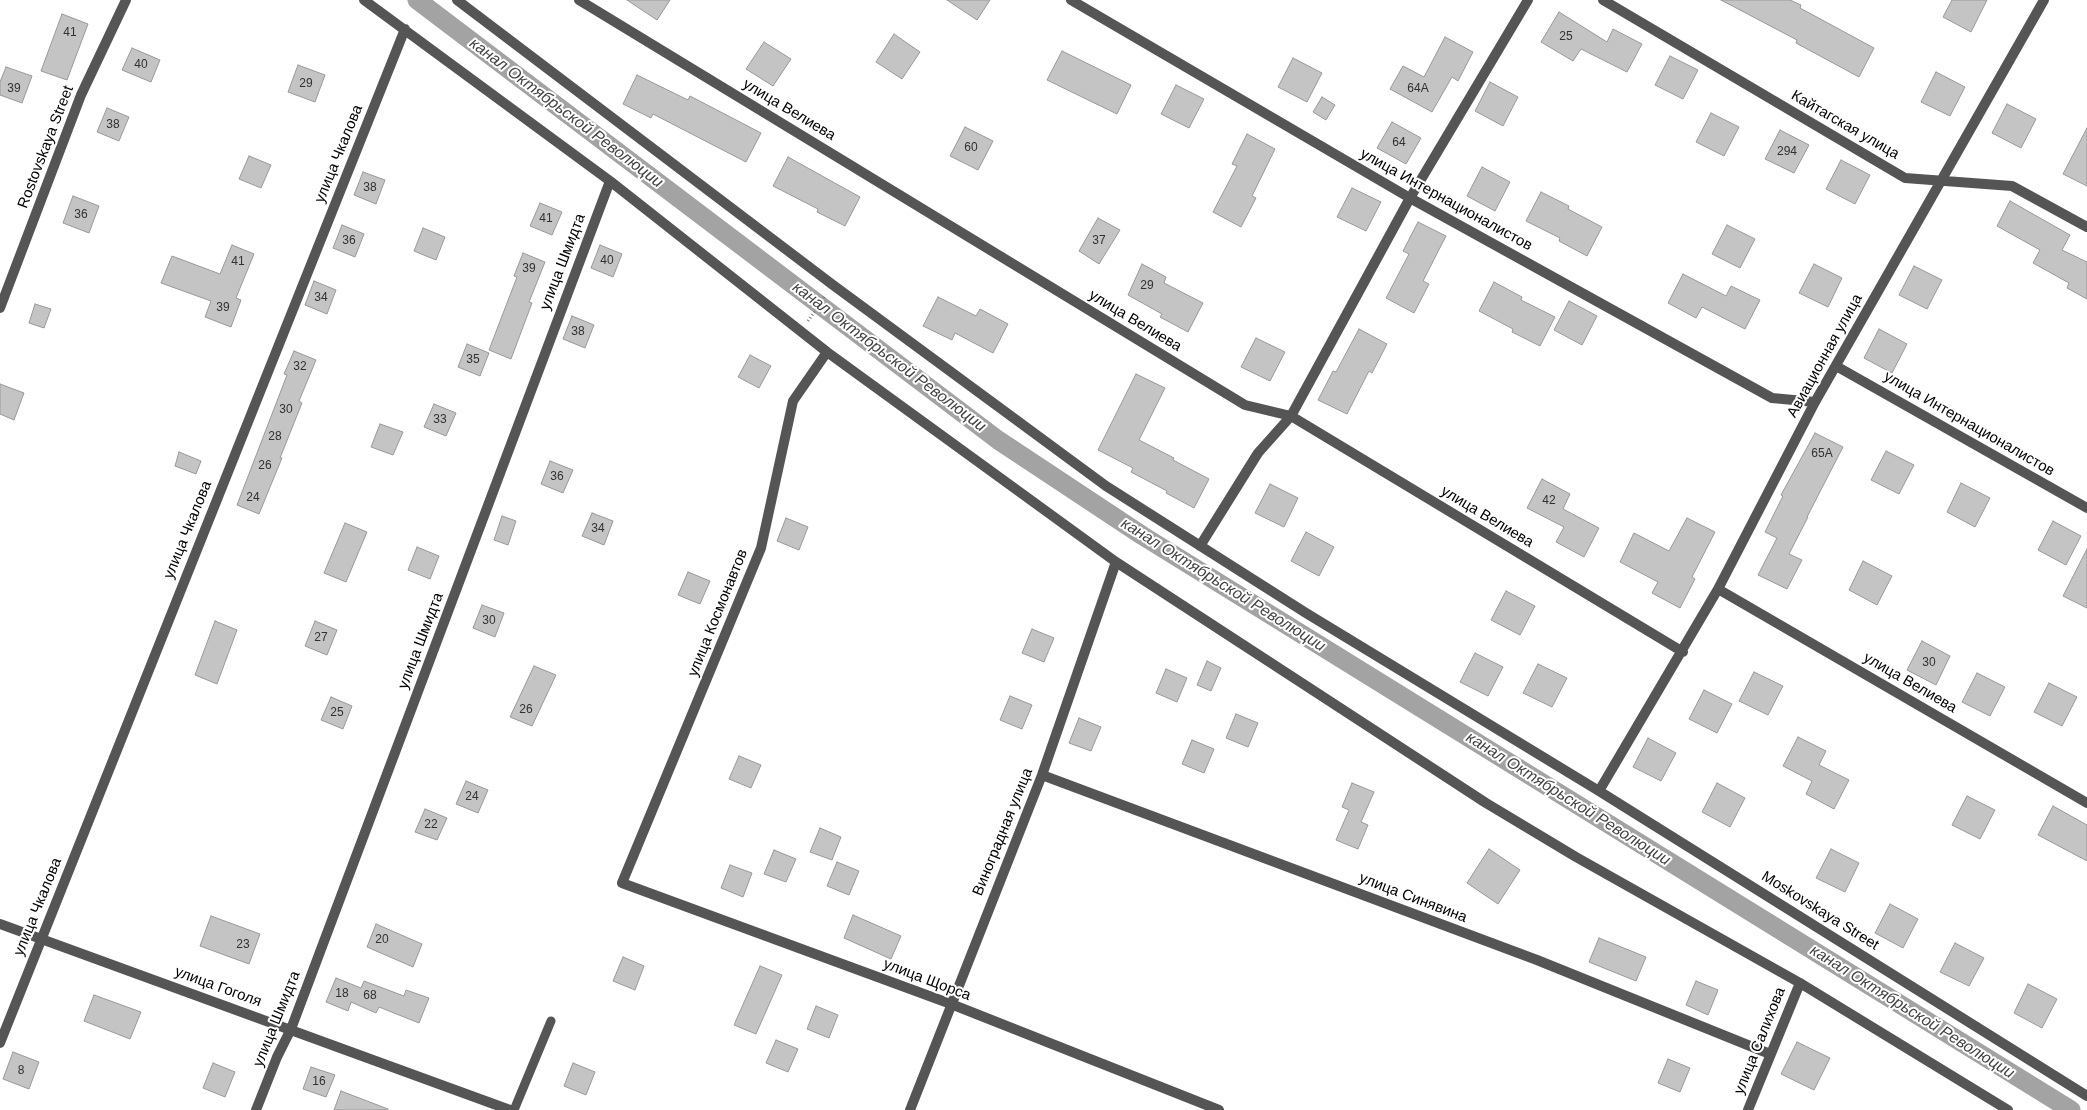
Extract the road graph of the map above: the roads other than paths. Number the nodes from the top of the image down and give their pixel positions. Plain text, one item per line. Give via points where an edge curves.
1 (126, 0) edge
2 (364, 0) edge
3 (457, 0) edge
4 (579, 0) edge
5 (1071, 0) edge
6 (1528, 0) edge
7 (1603, 0) edge
8 (2044, 0) edge
9 (405, 29) junction
10 (610, 181) junction
11 (1940, 181) junction
12 (1410, 198) junction
13 (2087, 227) edge
14 (0, 308) edge
15 (827, 352) junction
16 (1836, 366) junction
17 (1815, 402) junction
18 (1291, 416) junction
19 (2087, 508) edge
20 (1200, 546) junction
21 (1116, 562) junction
22 (1718, 589) junction
23 (1683, 652) junction
24 (1042, 775) junction
25 (1599, 791) junction
26 (2087, 803) edge
27 (622, 883) joint
28 (0, 924) edge
29 (41, 940) junction
30 (1800, 983) junction
31 (950, 1004) junction
32 (551, 1022) dead end
33 (291, 1029) junction
34 (0, 1043) edge
35 (1770, 1054) junction
36 (2087, 1096) edge
37 (256, 1110) edge
38 (512, 1110) edge
39 (910, 1110) edge
40 (1219, 1110) edge
41 (1748, 1110) edge
42 (2008, 1110) edge

1 - 14 street, Rostovskaya Street via 81,95
2 - 9 street
3 - 20 street, Moskovskaya Street via 1106,486
4 - 18 street, улица Велиева via 1245,405
5 - 12 street, улица Интернационалистов
6 - 12 street
7 - 11 street, Кайтагская улица via 1905,178
8 - 11 street, Авиационная улица
9 - 10 street
9 - 29 street, улица Чкалова
10 - 15 street
10 - 33 street, улица Шмидта
11 - 13 street, Кайтагская улица via 2012,186
11 - 16 street, Авиационная улица
12 - 17 street, улица Интернационалистов via 1772,398
12 - 18 street
15 - 21 street
15 - 27 street, улица Космонавтов via 793,401 761,548
16 - 17 street, Авиационная улица
16 - 19 street, улица Интернационалистов
17 - 22 street, Авиационная улица
18 - 20 street via 1258,454
18 - 23 street, улица Велиева
20 - 25 street, Moskovskaya Street
21 - 24 street, Виноградная улица
21 - 30 street via 1486,803
22 - 23 street, Авиационная улица
22 - 26 street, улица Велиева
23 - 25 street, Авиационная улица
24 - 31 street, Виноградная улица
24 - 35 street, улица Синявина via 1536,960
25 - 36 street, Moskovskaya Street
27 - 31 street, улица Щорса
28 - 29 street, улица Гоголя
29 - 33 street, улица Гоголя
29 - 34 street, улица Чкалова
30 - 35 street, улица Салихова
30 - 42 street
31 - 39 street, Виноградная улица
31 - 40 street, улица Щорса
32 - 38 lane
33 - 37 street, улица Шмидта
33 - 38 street, улица Гоголя
35 - 41 street, улица Салихова

